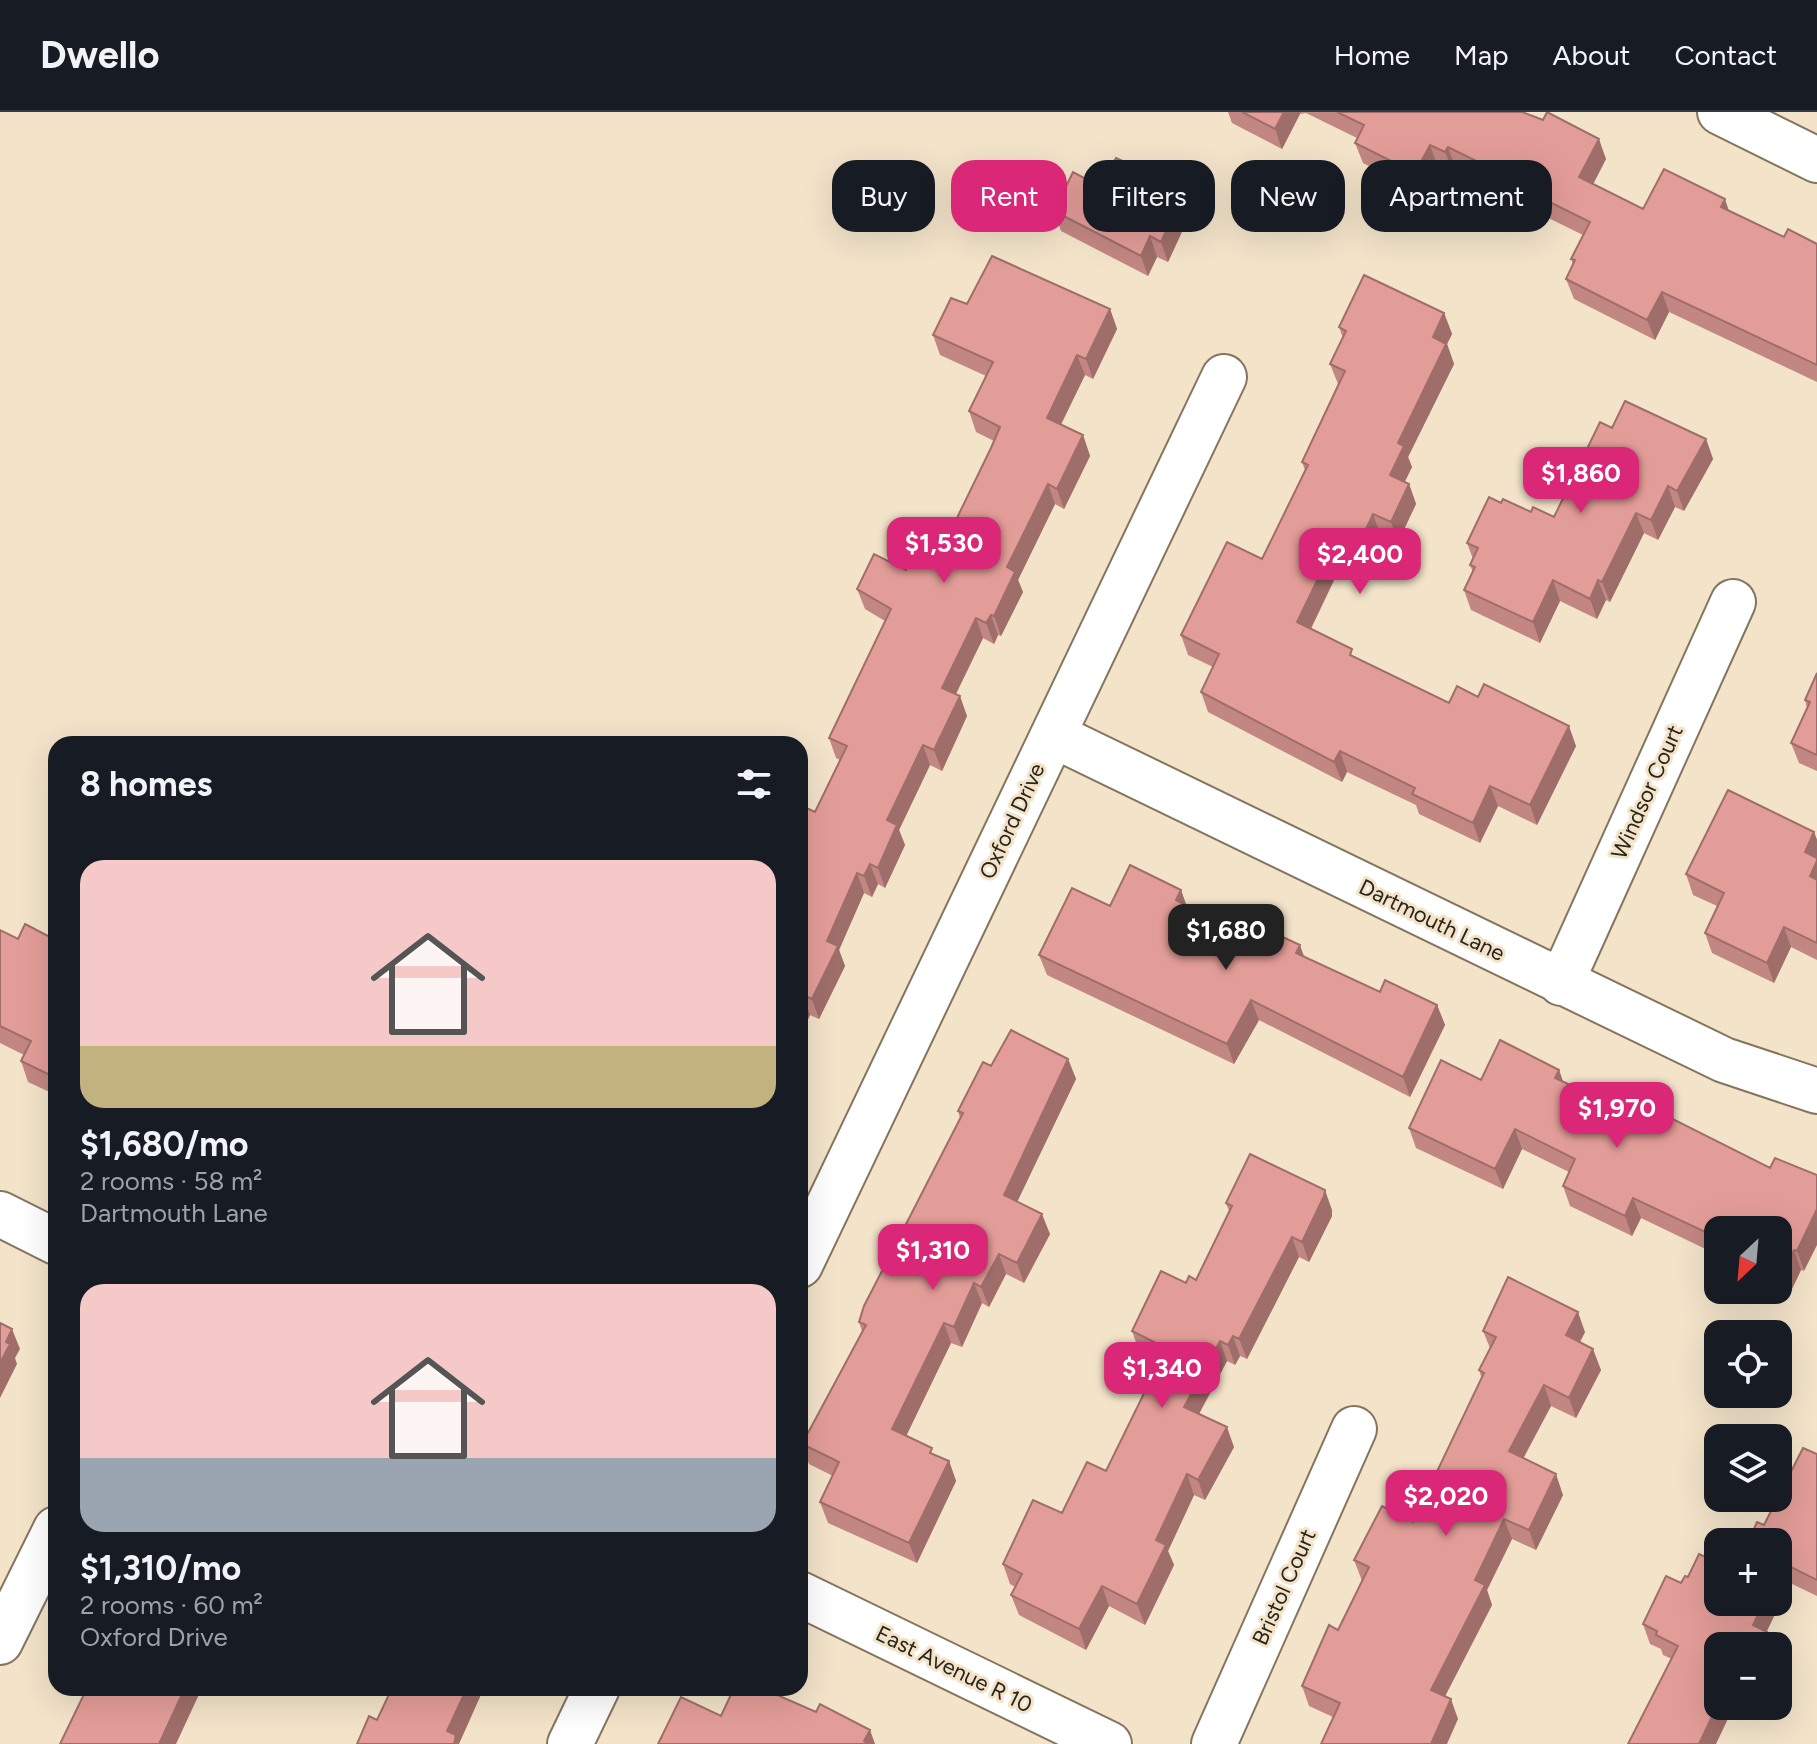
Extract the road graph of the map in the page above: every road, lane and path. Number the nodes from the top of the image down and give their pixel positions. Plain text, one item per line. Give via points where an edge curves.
1 (1720, 112) edge
2 (1817, 160) edge
3 (1224, 377) dead end
4 (1733, 602) dead end
5 (1053, 735) junction
6 (1561, 983) junction
7 (1817, 1091) edge
8 (0, 1214) edge
9 (48, 1238) edge
10 (808, 1248) edge
11 (1354, 1429) dead end
12 (48, 1545) edge
13 (808, 1598) edge
14 (0, 1642) edge
15 (593, 1696) edge
16 (570, 1744) edge
17 (1109, 1744) edge
18 (1214, 1744) edge

1 - 2 street
3 - 5 street, Oxford Drive
4 - 6 street, Windsor Court
5 - 6 street, Dartmouth Lane
5 - 10 street, Oxford Drive
6 - 7 street, Dartmouth Lane via 1724,1060
8 - 9 street
11 - 18 street, Bristol Court
12 - 14 street
13 - 17 street, East Avenue R 10
15 - 16 street

